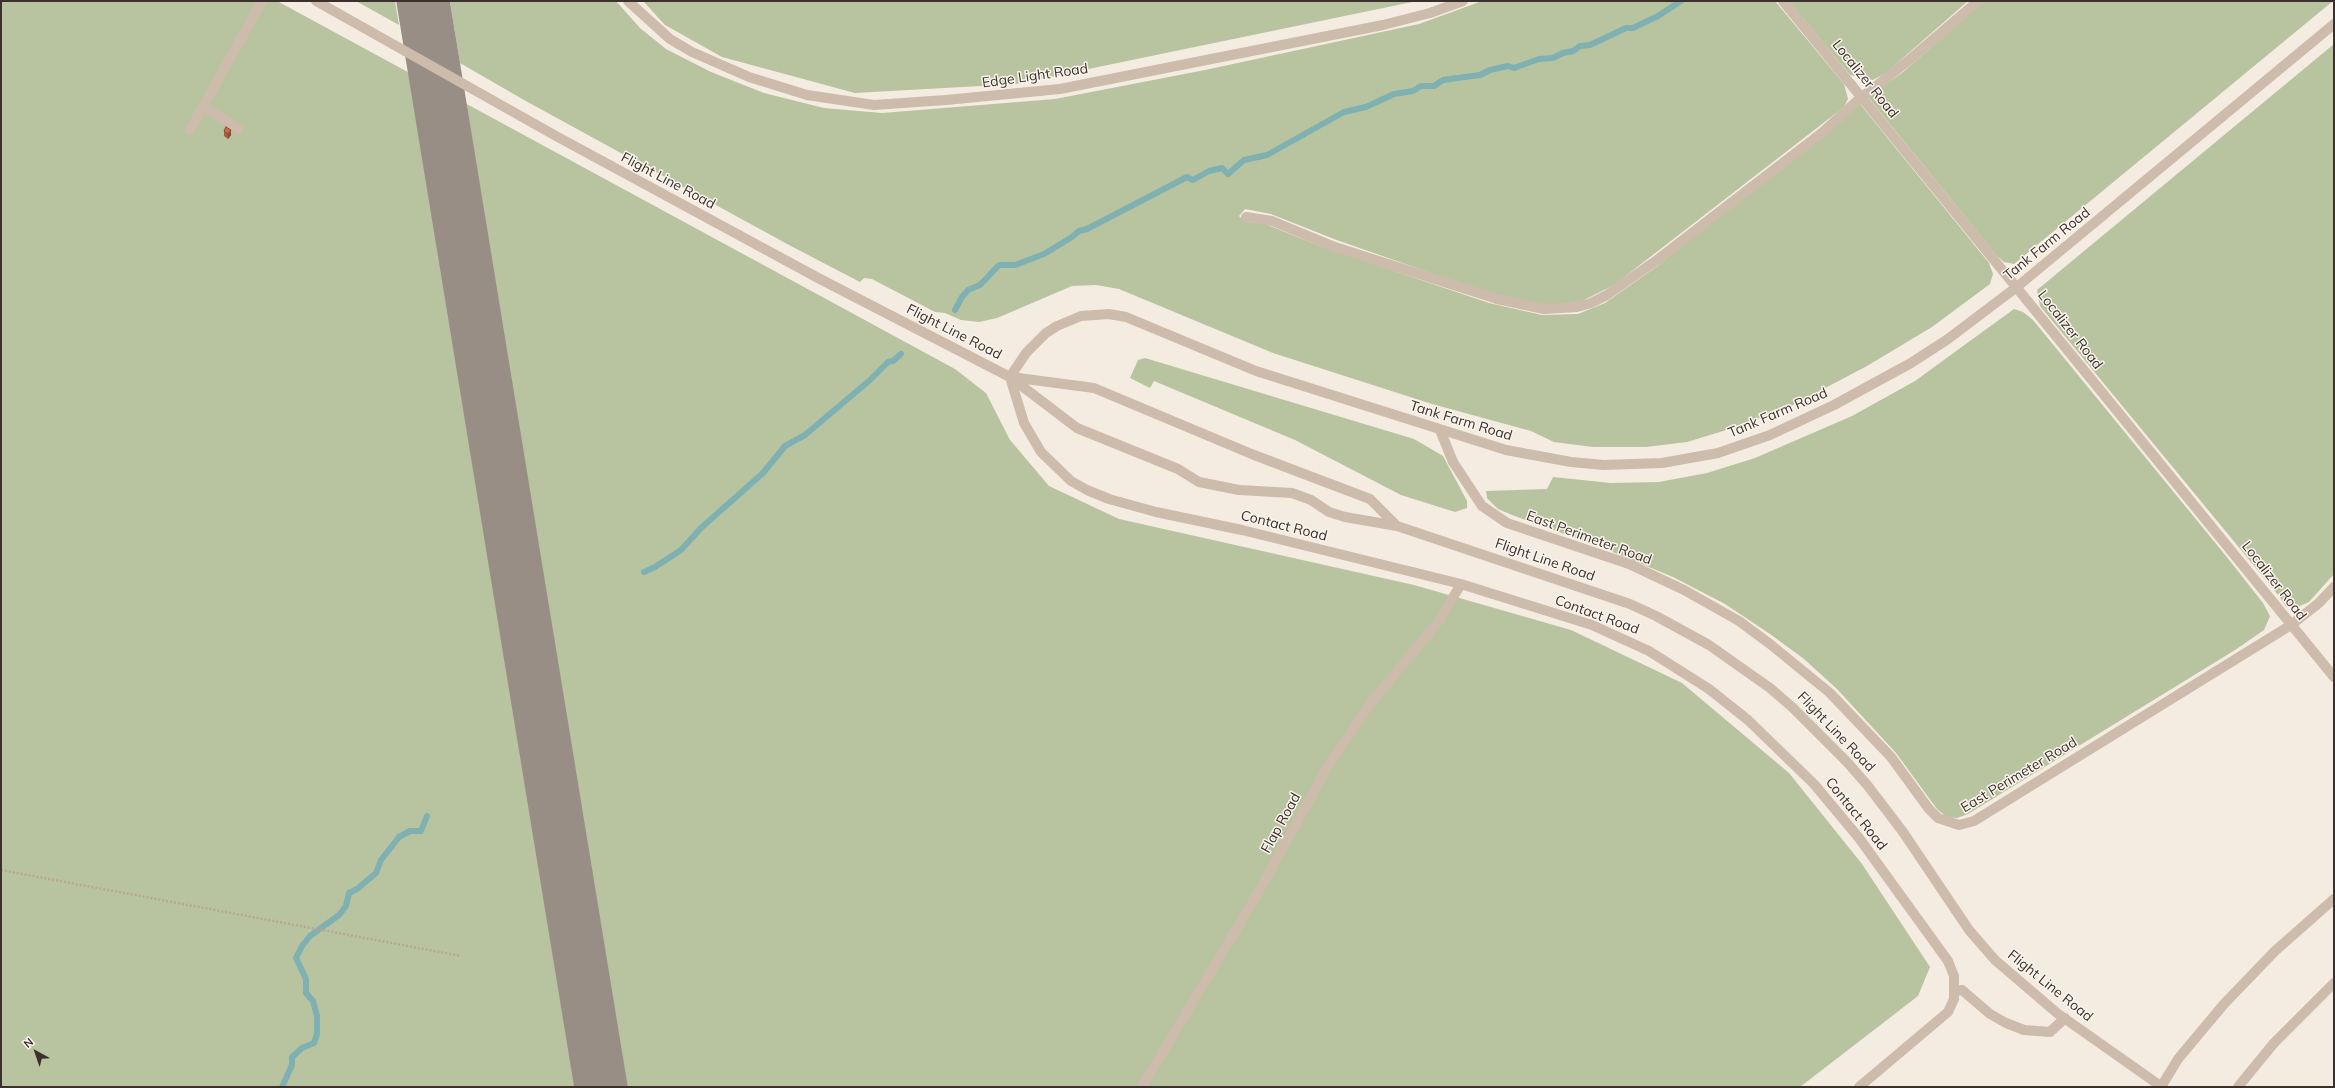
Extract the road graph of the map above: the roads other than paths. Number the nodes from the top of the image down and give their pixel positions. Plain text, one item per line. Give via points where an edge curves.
1 (262, 1) edge
2 (316, 1) edge
3 (628, 1) edge
4 (1464, 1) edge
5 (1783, 1) edge
6 (1978, 1) edge
7 (2334, 24) edge
8 (1862, 97) junction
9 (203, 106) junction
10 (239, 129) dead end
11 (190, 130) dead end
12 (1246, 216) dead end
13 (2018, 286) junction
14 (1010, 377) junction
15 (1440, 430) junction
16 (1397, 526) junction
17 (1461, 584) junction
18 (2334, 587) edge
19 (2291, 625) junction
20 (2334, 677) edge
21 (2334, 899) edge
22 (2334, 983) edge
23 (1954, 991) junction
24 (2065, 1018) junction
25 (1142, 1087) edge
26 (1860, 1087) edge
27 (2161, 1087) edge
28 (2238, 1087) edge

1 - 9 street
2 - 14 street, Flight Line Road via 556,136 820,279
3 - 4 street, Edge Light Road via 670,38 692,52 749,77 807,95 874,104 946,100 1060,88 1384,25
5 - 8 street, Localizer Road
6 - 8 street
7 - 13 street, Tank Farm Road
8 - 12 street via 1823,132 1657,260 1607,295 1577,307 1544,309 1474,293 1335,247 1272,221
8 - 13 street, Localizer Road
9 - 10 street
9 - 11 street
13 - 15 street, Tank Farm Road via 1948,339 1874,384 1770,435 1718,453 1662,463 1604,465 1506,450
13 - 19 street, Localizer Road via 2062,345 2207,518
14 - 15 street, Tank Farm Road via 1026,353 1057,326 1081,316 1109,314 1126,317 1256,370
14 - 16 street, Flight Line Road via 1094,388 1254,455 1370,499
14 - 16 street, Flight Line Road via 1077,428 1178,469 1199,482 1239,490 1292,493 1311,500 1329,512
14 - 17 street, Contact Road via 1020,413 1041,452 1071,482 1087,490 1156,512 1242,530
15 - 19 street, East Perimeter Road via 1453,462 1482,506 1507,523 1628,564 1684,590 1739,621 1800,668 1851,713 1891,757 1929,809 1949,823 1964,825 1974,822
16 - 24 street, Flight Line Road via 1637,607 1710,645 1770,688 1823,736 1868,786 1970,930 1995,960
17 - 23 street, Contact Road via 1592,625 1630,641 1688,675 1748,720 1814,784 1878,862 1948,960 1954,976
17 - 25 street, Flap Road via 1439,621 1370,704 1328,766 1259,891
18 - 19 street, East Perimeter Road via 2319,603
19 - 20 street, Localizer Road
21 - 27 street via 2275,951 2233,994 2178,1059
22 - 28 street via 2279,1038
23 - 24 street via 1962,990 1990,1014 2024,1030 2050,1032
23 - 26 street, Contact Road via 1954,999 1948,1012
24 - 27 street, Flight Line Road

